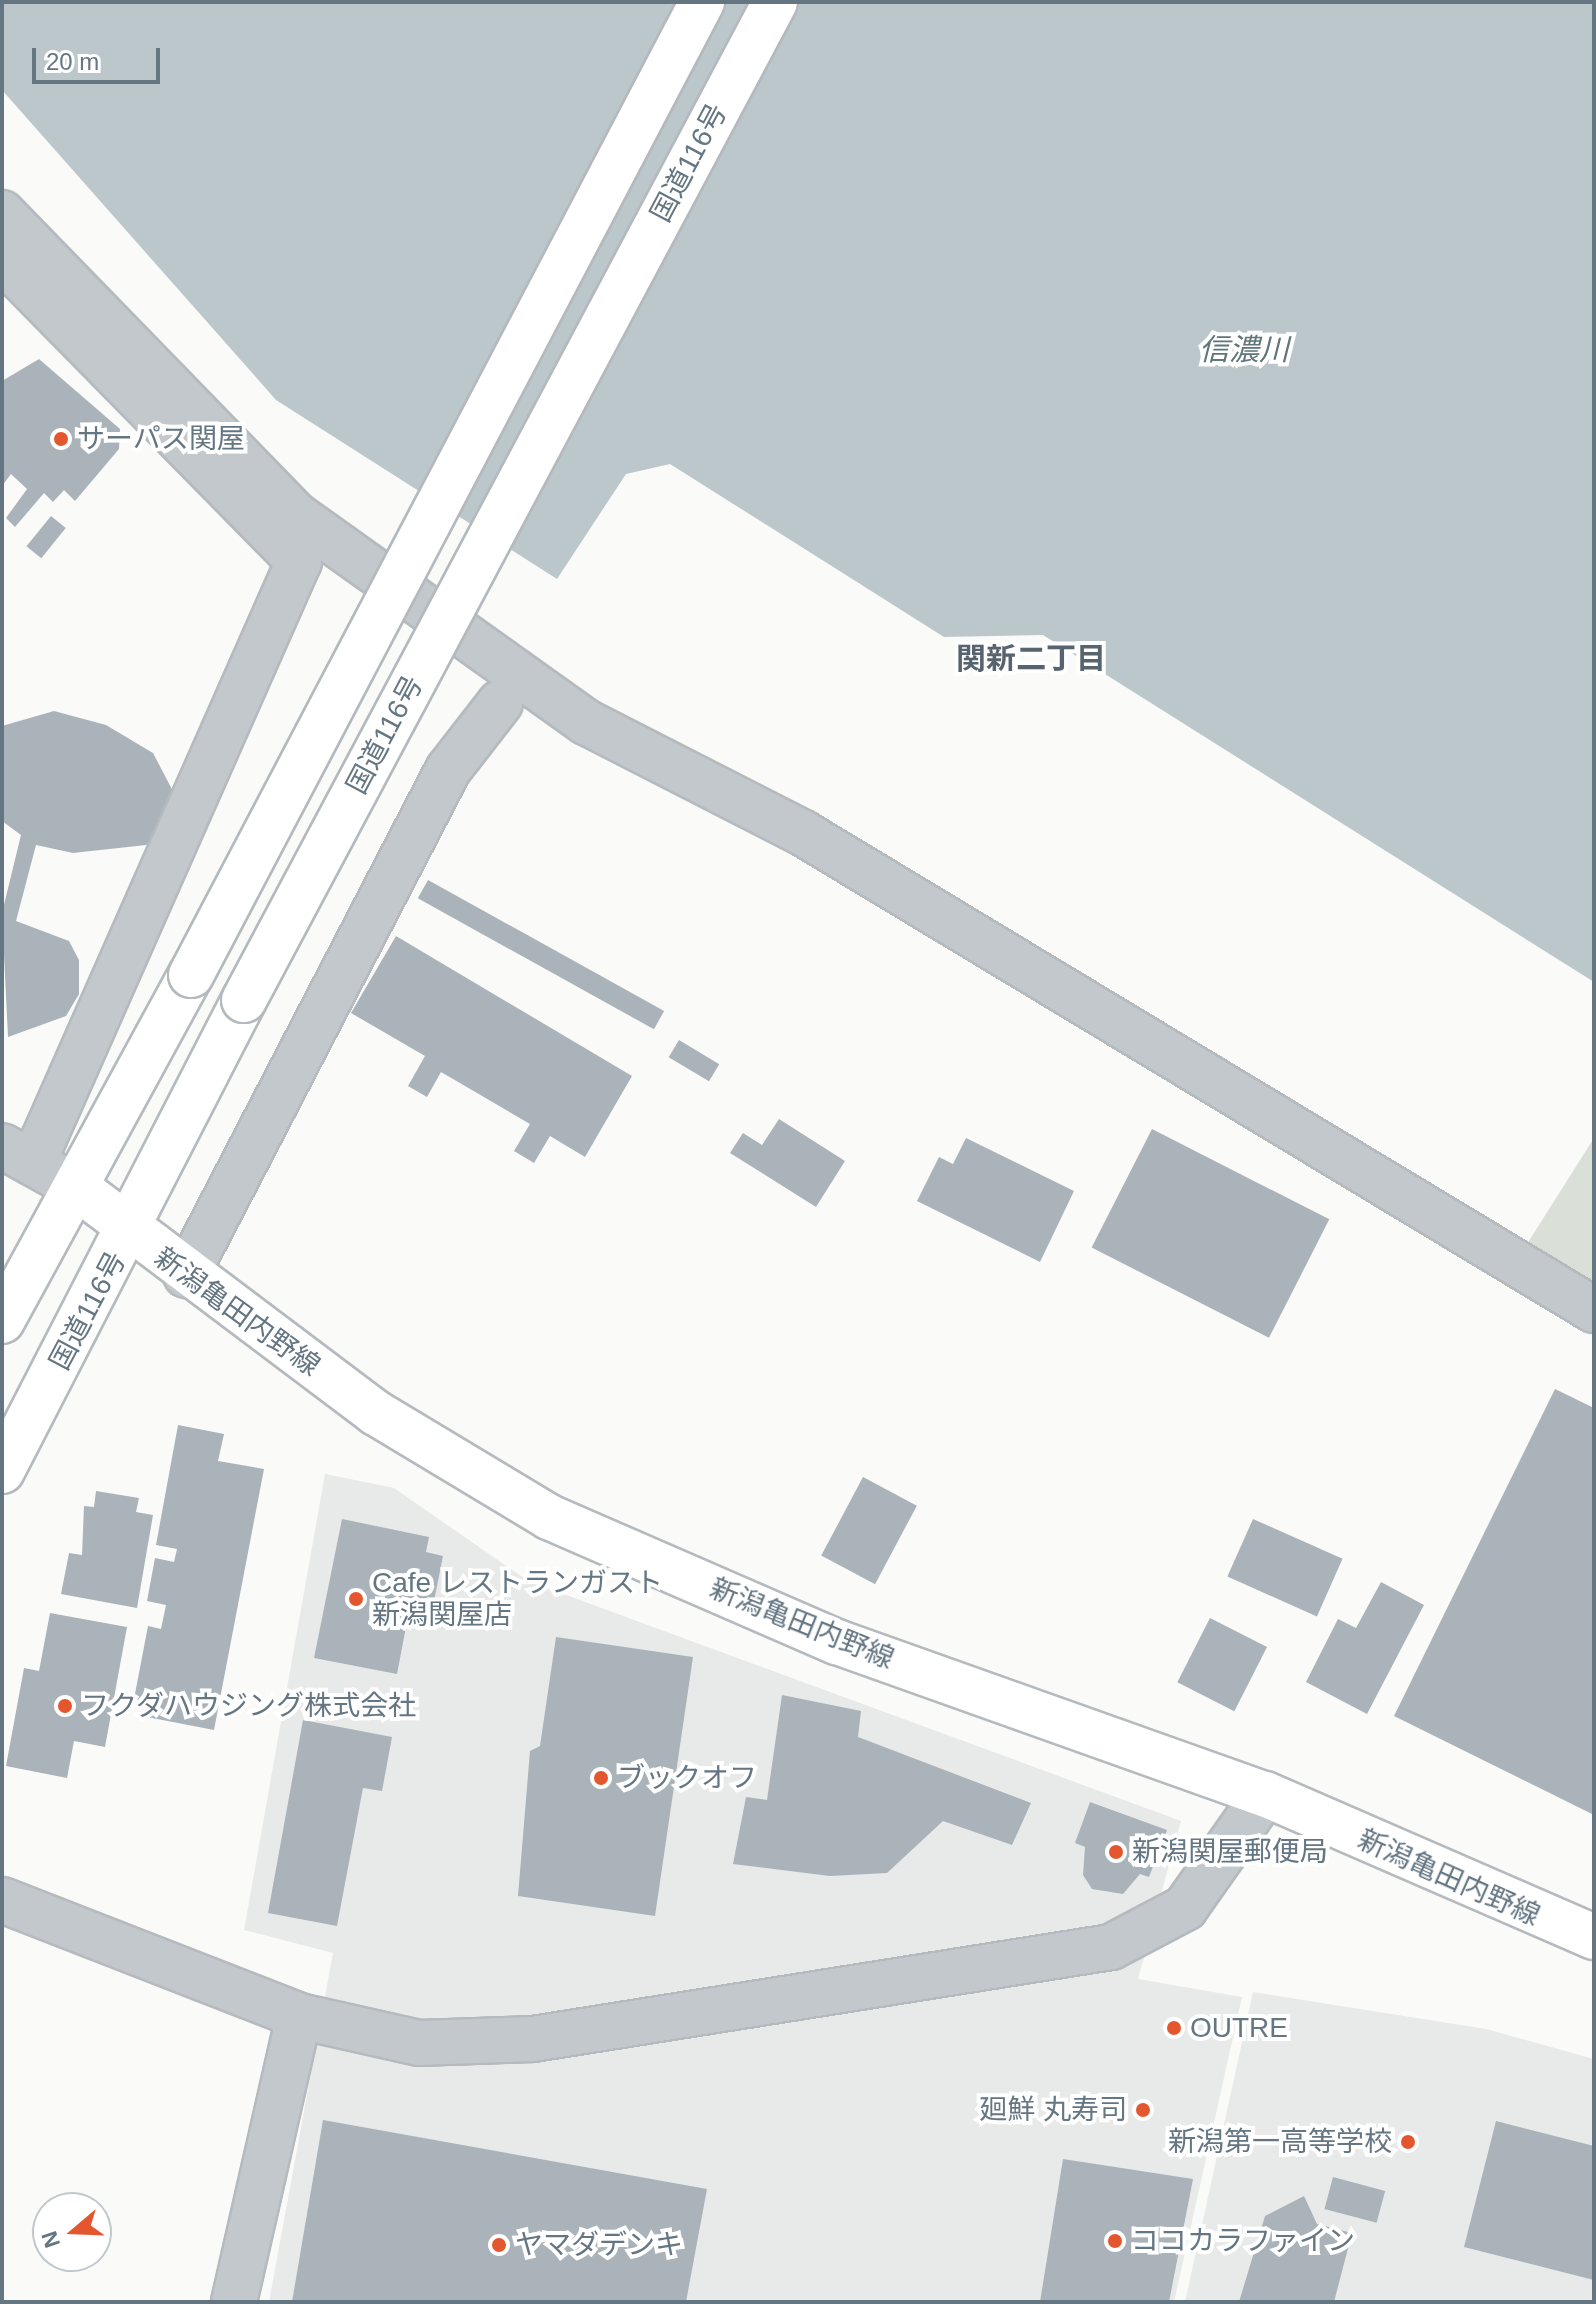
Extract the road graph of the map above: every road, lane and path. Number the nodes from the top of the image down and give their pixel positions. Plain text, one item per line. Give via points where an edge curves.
1 (702, 2) edge
2 (775, 2) edge
3 (2, 213) edge
4 (2, 259) edge
5 (500, 703) dead end
6 (18, 1154) edge
7 (76, 1187) junction
8 (130, 1234) junction
9 (186, 1275) junction
10 (1594, 1310) edge
11 (2, 1321) edge
12 (2, 1471) edge
13 (1265, 1794) junction
14 (2, 1900) edge
15 (1594, 1937) edge
16 (299, 2016) junction
17 (234, 2302) edge

1 - 7 main road, bridge
2 - 8 main road, 国道116号, bridge via 244,1000
3 - 10 street via 297,516 586,722 803,833
4 - 6 street via 299,561
5 - 9 street via 448,770
6 - 7 street
7 - 8 main road, 新潟亀田内野線
7 - 11 main road
8 - 9 main road, 新潟亀田内野線
8 - 12 main road, 国道116号
9 - 13 main road, 新潟亀田内野線 via 376,1413 549,1517 837,1642
13 - 15 main road, 新潟亀田内野線
13 - 16 street via 1185,1908 1111,1947 533,2039 419,2043
14 - 16 street
16 - 17 street

